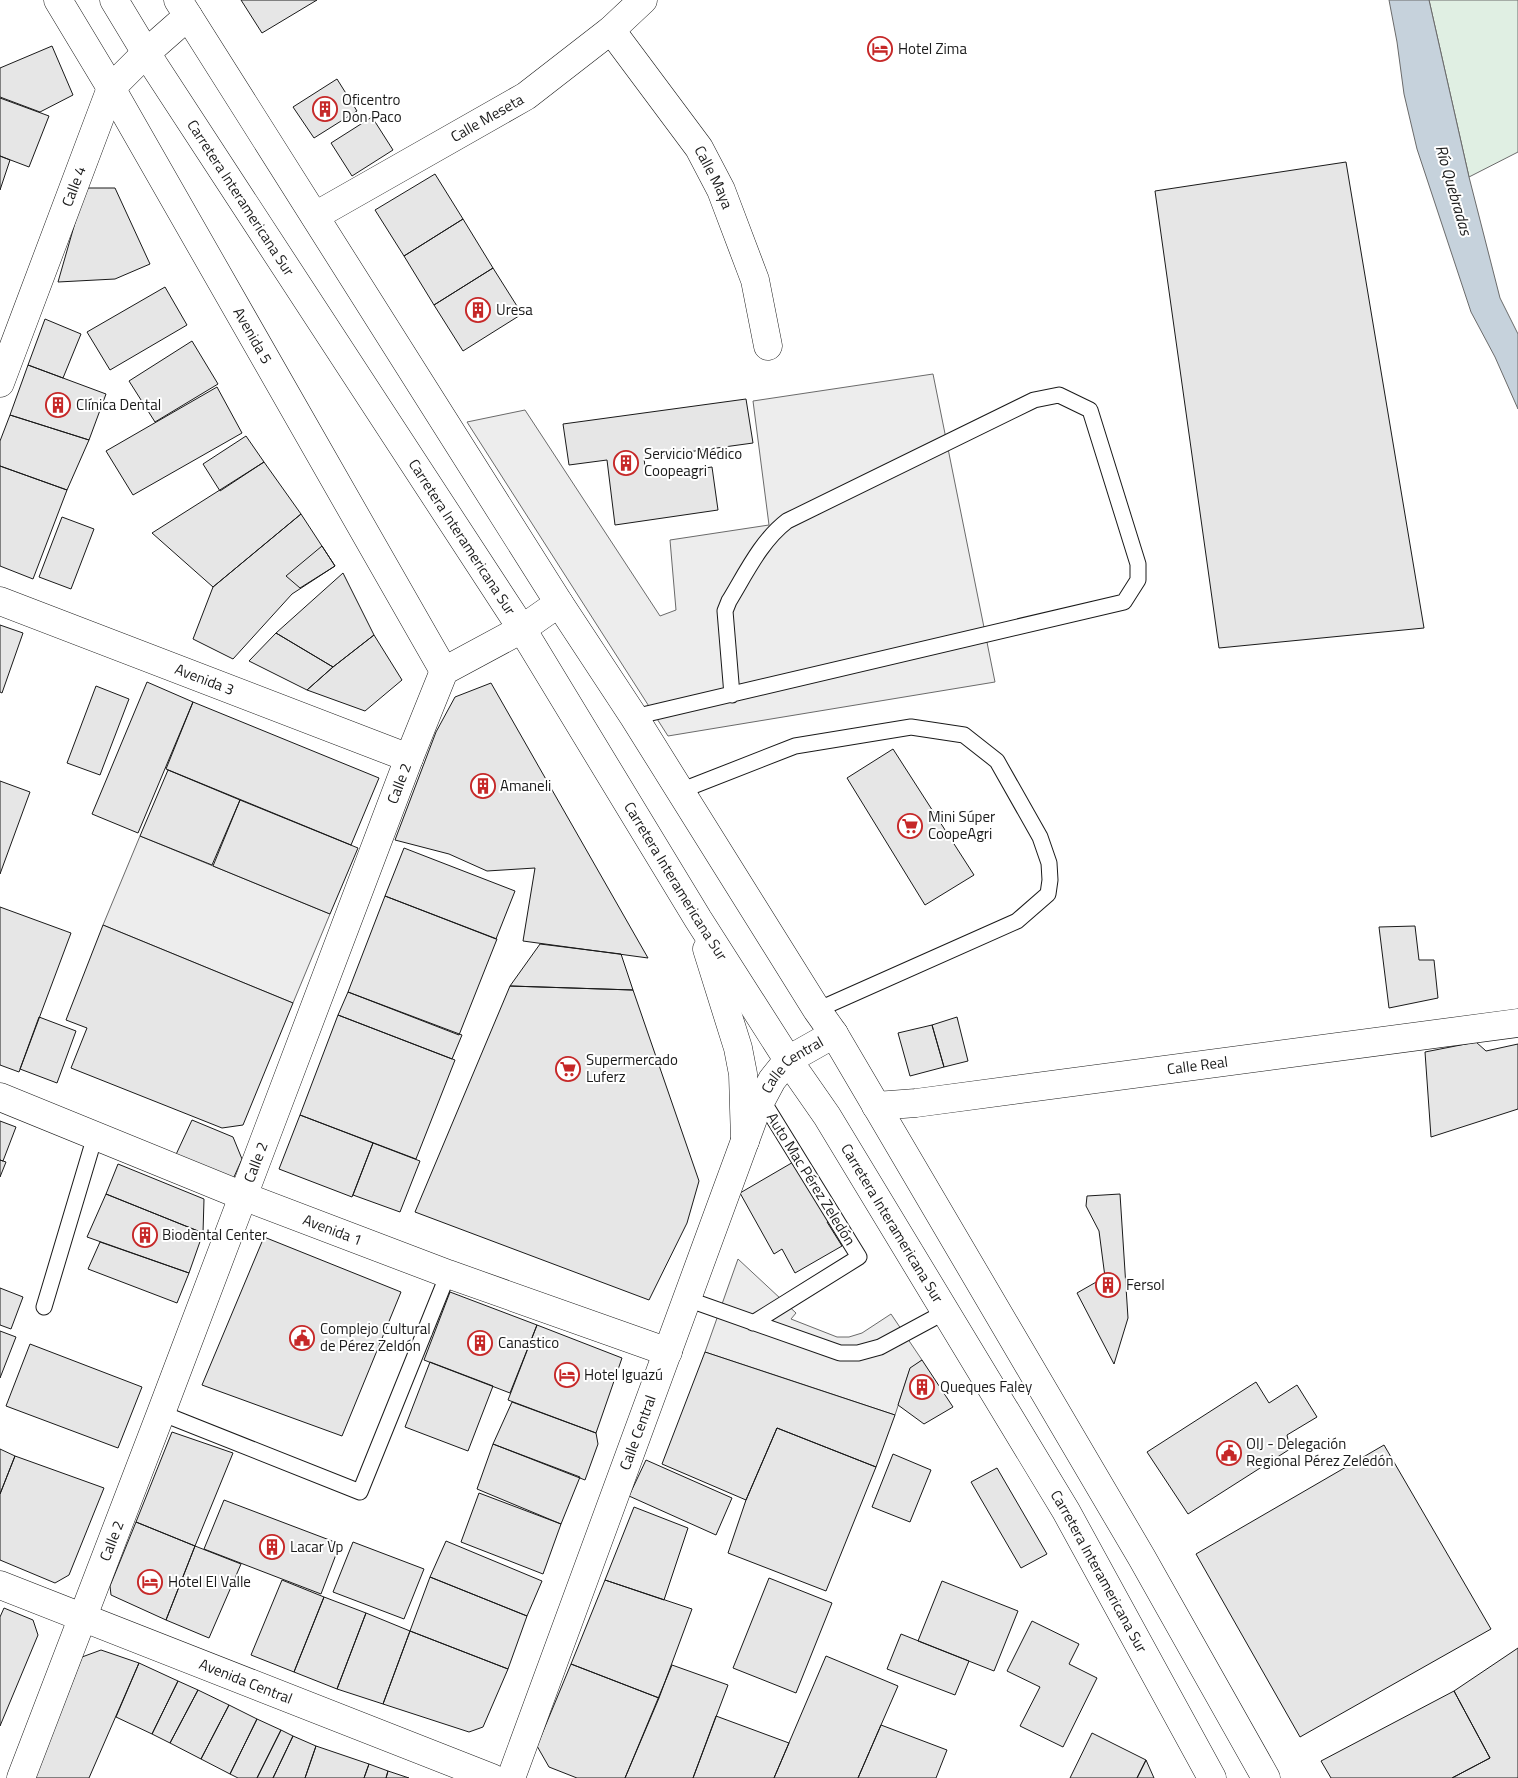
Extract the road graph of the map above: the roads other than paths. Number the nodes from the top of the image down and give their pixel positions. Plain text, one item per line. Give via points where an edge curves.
1 (58, 0) edge
2 (114, 0) edge
3 (643, 0) edge
4 (183, 8) edge
5 (611, 30) junction
6 (146, 53) junction
7 (112, 88) junction
8 (315, 216) junction
9 (768, 346) dead end
10 (0, 383) edge
11 (0, 601) edge
12 (559, 603) junction
13 (522, 629) junction
14 (444, 671) junction
15 (732, 695) junction
16 (634, 717) junction
17 (409, 758) junction
18 (680, 791) junction
19 (698, 919) junction
20 (817, 1010) junction
21 (1515, 1023) edge
22 (834, 1034) junction
23 (788, 1060) junction
24 (0, 1098) edge
25 (761, 1098) junction
26 (876, 1106) junction
27 (95, 1136) junction
28 (745, 1141) junction
29 (243, 1196) junction
30 (448, 1274) junction
31 (687, 1299) junction
32 (44, 1308) dead end
33 (945, 1312) junction
34 (753, 1322) junction
35 (668, 1352) junction
36 (161, 1413) junction
37 (0, 1585) edge
38 (82, 1617) junction
39 (21, 1778) edge
40 (492, 1778) edge
41 (511, 1778) edge
42 (1212, 1778) edge
43 (1266, 1778) edge

1 - 7 main road, Avenida 5
2 - 6 main road, Carretera Interamericana Sur
3 - 5 main road, Calle Meseta
4 - 6 main road, Calle 4
4 - 8 main road
5 - 8 main road, Calle Meseta via 526,96
5 - 9 main road, Calle Maya via 699,148 721,190 756,280
6 - 7 main road, Calle 4
6 - 13 main road, Carretera Interamericana Sur
7 - 10 main road, Calle 4
7 - 14 main road, Avenida 5
8 - 12 main road
11 - 17 main road, Avenida 3
12 - 13 main road
12 - 16 main road
13 - 14 main road
13 - 19 main road, Carretera Interamericana Sur
14 - 17 main road, Calle 2
15 - 15 lane via 1124,602 1138,580 1138,564 1090,410 1060,396 1034,400 778,528 767,540 725,611
15 - 16 lane
16 - 18 main road
17 - 29 main road, Calle 2
18 - 20 main road
18 - 20 lane via 795,746 912,727 964,735 997,761 1040,837 1049,863 1048,894 1017,921
19 - 23 main road, Carretera Interamericana Sur
19 - 28 main road via 738,1048 743,1074
20 - 22 main road
21 - 26 main road, Calle Real
22 - 23 main road, Calle Central
22 - 26 main road
23 - 25 main road, Calle Central
23 - 33 main road, Carretera Interamericana Sur via 827,1116
24 - 27 main road, Avenida 1
25 - 28 main road, Calle Central
25 - 34 lane, Auto Mac Pérez Zeledón via 859,1257
26 - 43 main road via 1142,1558
27 - 29 main road, Avenida 1
27 - 32 lane
28 - 31 main road, Calle Central
29 - 30 main road, Avenida 1
29 - 36 main road, Calle 2
30 - 35 main road, Avenida 1
30 - 36 lane via 360,1492
31 - 34 lane
31 - 35 main road, Calle Central
33 - 34 lane via 880,1347 858,1353 840,1353
33 - 42 main road, Carretera Interamericana Sur via 1066,1511
35 - 41 main road, Calle Central
36 - 38 main road, Calle 2
37 - 38 main road, Avenida Central
38 - 39 main road, Calle 2
38 - 40 main road, Avenida Central

